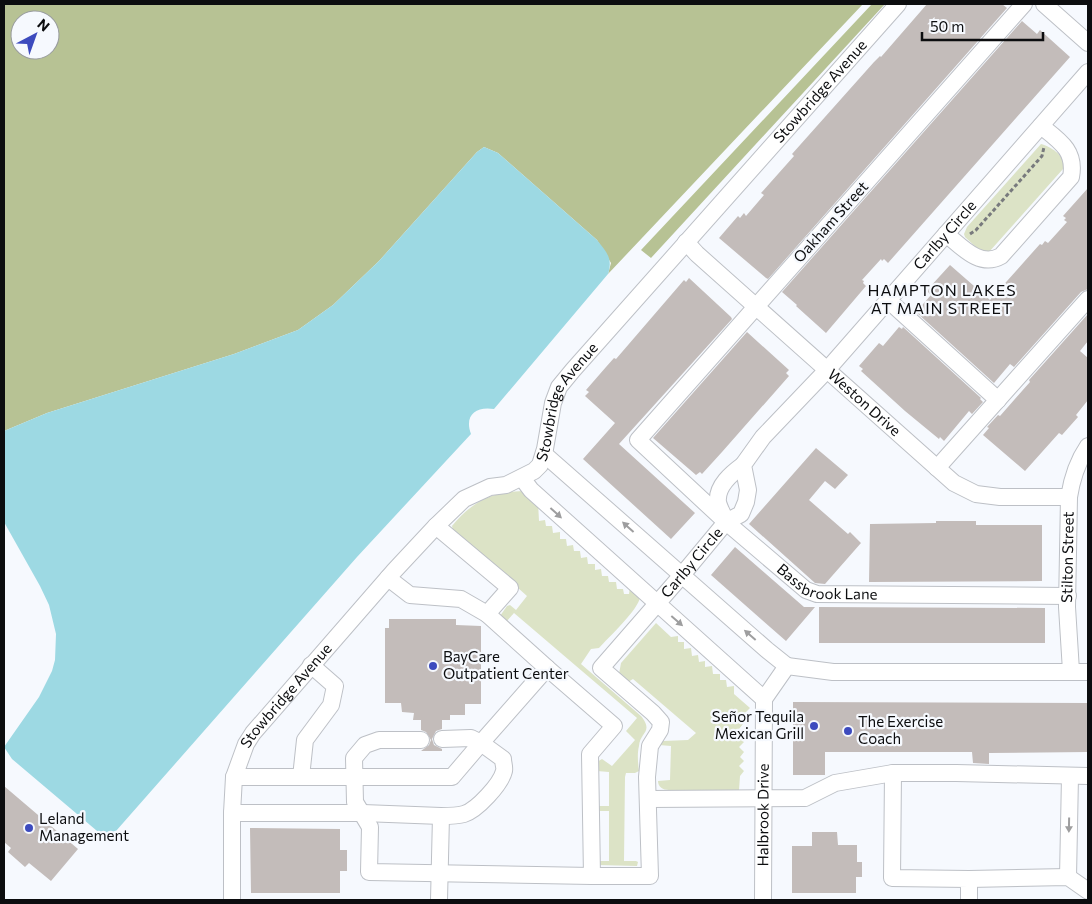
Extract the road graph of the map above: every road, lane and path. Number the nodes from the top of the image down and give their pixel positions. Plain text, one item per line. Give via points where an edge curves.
1 (898, 4) edge
2 (1024, 4) edge
3 (1044, 4) edge
4 (1088, 43) edge
5 (1088, 72) edge
6 (1041, 126) junction
7 (1046, 145) dead end
8 (946, 234) junction
9 (965, 237) dead end
10 (686, 242) junction
11 (1088, 299) edge
12 (888, 300) junction
13 (756, 306) junction
14 (827, 370) junction
15 (998, 400) junction
16 (638, 440) joint
17 (1088, 446) edge
18 (544, 454) junction
19 (743, 465) junction
20 (937, 468) junction
21 (522, 478) junction
22 (1069, 497) junction
23 (726, 522) junction
24 (436, 526) junction
25 (682, 575) junction
26 (388, 578) junction
27 (1068, 596) junction
28 (658, 603) junction
29 (487, 614) junction
30 (311, 665) junction
31 (787, 666) junction
32 (547, 668) junction
33 (1071, 672) junction
34 (1088, 672) edge
35 (764, 699) junction
36 (442, 739) dead end
37 (421, 740) dead end
38 (481, 743) junction
39 (893, 774) junction
40 (1070, 776) junction
41 (1088, 776) edge
42 (234, 777) junction
43 (301, 777) junction
44 (354, 777) junction
45 (764, 799) junction
46 (648, 800) junction
47 (232, 813) junction
48 (363, 813) junction
49 (441, 816) junction
50 (440, 874) junction
51 (592, 876) junction
52 (1068, 877) junction
53 (970, 879) junction
54 (1088, 891) edge
55 (232, 900) edge
56 (440, 900) edge
57 (763, 900) edge
58 (969, 900) edge

1 - 10 street, Stowbridge Avenue
2 - 13 street, Oakham Street
3 - 4 street
5 - 6 street, Carlby Circle
6 - 8 street, Carlby Circle
6 - 8 street via 1066,147 1072,159 1070,177 1001,256 994,260 973,256
7 - 9 path via 1042,156 976,230
8 - 12 street, Carlby Circle
10 - 13 street, Weston Drive
10 - 18 street, Stowbridge Avenue via 560,387 551,412
11 - 15 street
12 - 14 street, Carlby Circle
12 - 15 street
13 - 14 street, Weston Drive
13 - 16 street, Oakham Street
14 - 19 street, Carlby Circle via 763,437
14 - 20 street, Weston Drive
15 - 20 street
16 - 23 street, Bassbrook Lane
17 - 22 street, Stilton Street via 1080,458
18 - 21 street, Stowbridge Avenue via 534,472
25 -> 18 street
19 - 23 street, Carlby Circle via 748,490 746,502 741,514
19 - 23 street, Carlby Circle via 721,488 718,500
20 - 22 street, Weston Drive via 954,483 976,494
21 - 24 street, Stowbridge Avenue via 464,499
21 -> 28 street via 531,490
22 - 27 street, Stilton Street
23 - 25 street, Carlby Circle
23 - 27 street, Bassbrook Lane via 806,590 817,594
24 - 26 street, Stowbridge Avenue
24 - 29 street via 510,588
25 - 28 street, Carlby Circle
31 -> 25 street
26 - 29 street via 410,595 461,599
26 - 30 street, Stowbridge Avenue
27 - 33 street, Stilton Street
28 -> 35 street
28 - 46 street, Carlby Circle via 601,668 661,722 650,746
29 - 32 street
30 - 42 street, Stowbridge Avenue via 253,732
30 - 43 street via 335,686 331,705 305,740
31 - 33 street via 833,672
31 - 35 street
32 - 38 street
32 - 51 street via 614,726 590,754
33 - 34 street
35 - 45 street, Halbrook Drive
36 - 38 street via 471,738
37 - 44 street via 379,740 364,745 354,758
38 - 44 street via 452,777
38 - 49 street via 503,760 505,770 500,780 471,811 458,816
39 - 40 street
39 - 45 street via 835,783 805,798
39 - 53 street via 892,878
40 - 41 street
40 -> 52 street
42 - 43 street
42 - 47 street, Stowbridge Avenue
43 - 44 street
44 - 48 street via 355,802
45 - 46 street
45 - 57 street, Halbrook Drive
46 - 51 street via 650,876
47 - 48 street
47 - 55 street, Stowbridge Avenue
48 - 49 street
48 - 50 street via 370,826 369,872
49 - 50 street
50 - 51 street
50 - 56 street
52 - 53 street
52 - 54 street
53 - 58 street

